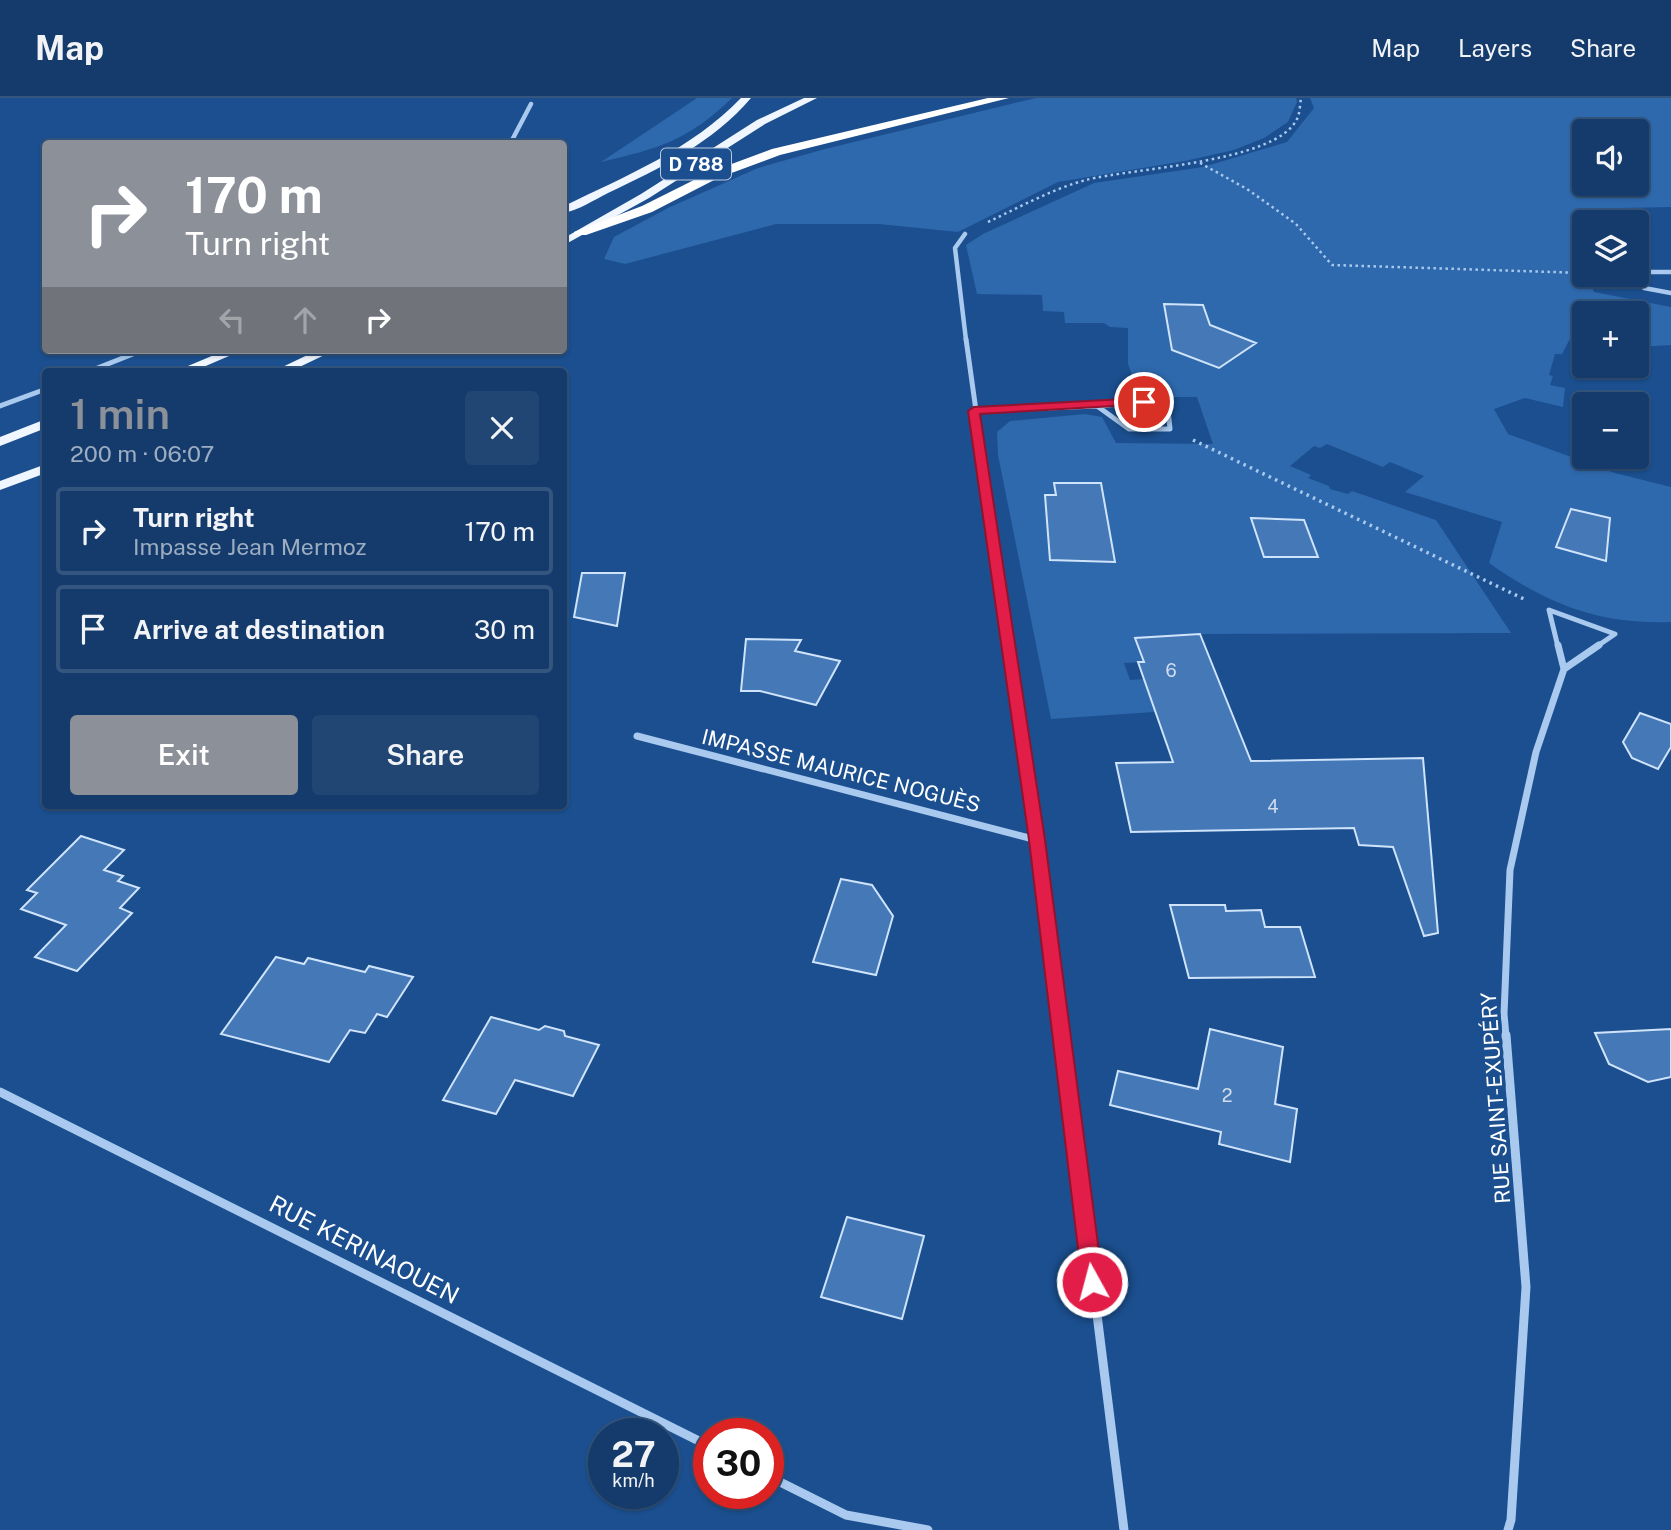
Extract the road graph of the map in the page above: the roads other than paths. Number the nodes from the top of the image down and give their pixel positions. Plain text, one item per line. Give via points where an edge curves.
1 (746, 98) edge
2 (812, 98) edge
3 (1003, 98) edge
4 (531, 103) dead end
5 (512, 140) edge
6 (567, 208) edge
7 (581, 232) junction
8 (965, 234) road end
9 (567, 240) edge
10 (1671, 272) edge
11 (1671, 293) edge
12 (133, 354) edge
13 (227, 354) edge
14 (319, 354) edge
15 (98, 368) edge
16 (190, 368) edge
17 (286, 368) edge
18 (42, 390) edge
19 (1097, 405) junction
20 (0, 407) edge
21 (974, 411) junction
22 (42, 425) edge
23 (0, 442) edge
24 (42, 469) edge
25 (0, 486) edge
26 (1564, 669) junction
27 (637, 736) dead end
28 (1037, 840) junction
29 (0, 1092) edge
30 (693, 1438) edge
31 (784, 1484) edge
32 (929, 1530) edge
33 (1124, 1530) edge
34 (1508, 1530) edge

1 - 6 main road, D 788 via 730,117 674,154
2 - 7 main road, D 788 via 761,122
3 - 7 highway via 776,152 715,175 647,209
4 - 5 street
7 - 9 main road, D 788
8 - 21 street via 955,248
10 - 11 street via 1645,272 1644,288
12 - 15 street
13 - 16 main road
14 - 17 main road
18 - 20 street
19 - 19 street via 1129,429 1170,429 1167,400
19 - 21 street
21 - 28 street
22 - 23 main road
24 - 25 main road
26 - 26 street via 1615,634 1549,610
26 - 34 street, RUE SAINT-EXUPÉRY via 1536,752 1510,870 1504,1014 1526,1287
27 - 28 street, IMPASSE MAURICE NOGUÈS
28 - 33 street
29 - 30 street, RUE KERINAOUEN
31 - 32 street via 846,1515

